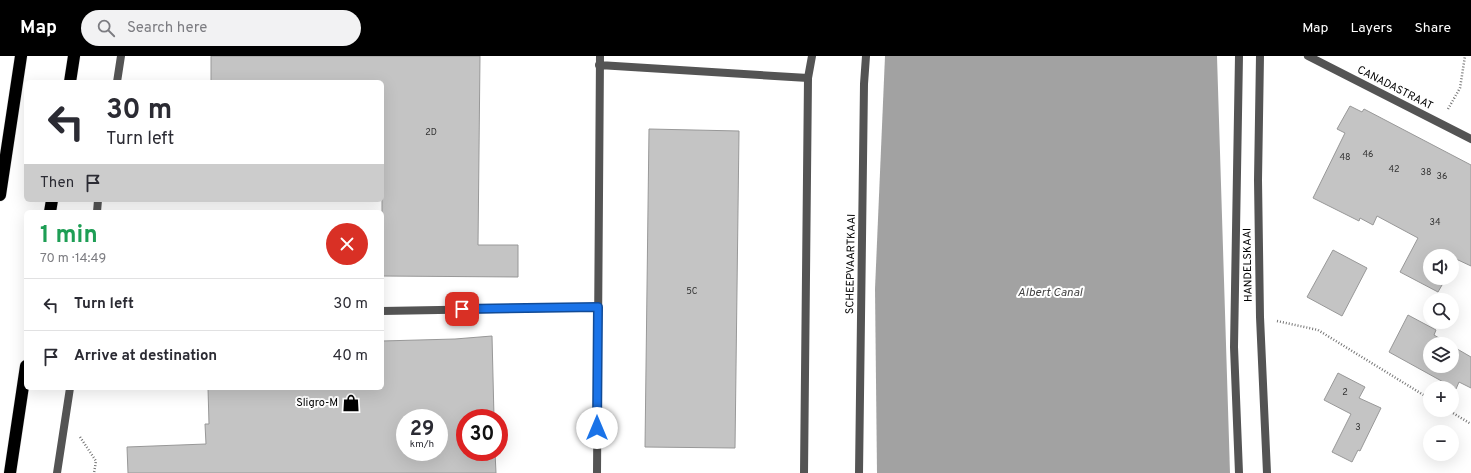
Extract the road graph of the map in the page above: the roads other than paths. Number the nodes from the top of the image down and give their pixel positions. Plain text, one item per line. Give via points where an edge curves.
1 (21, 56) edge
2 (74, 56) edge
3 (121, 56) edge
4 (600, 56) edge
5 (812, 56) edge
6 (866, 56) edge
7 (1239, 56) edge
8 (1260, 56) edge
9 (1308, 56) edge
10 (600, 65) junction
11 (808, 78) junction
12 (70, 80) edge
13 (117, 80) edge
14 (1471, 139) edge
15 (0, 196) edge
16 (598, 307) junction
17 (384, 311) edge
18 (24, 379) edge
19 (70, 390) edge
20 (10, 473) edge
21 (57, 473) edge
22 (597, 473) edge
23 (804, 473) edge
24 (859, 473) edge
25 (1239, 473) edge
26 (1267, 473) edge

1 - 15 highway
2 - 12 highway
3 - 13 street
4 - 10 street
5 - 11 street
6 - 24 street, SCHEEPVAARTKAAI
7 - 25 street, HANDELSKAAI via 1234,347
8 - 26 street, HANDELSKAAI via 1260,317
9 - 14 street, CANADASTRAAT
10 - 11 street
10 - 16 street
11 - 23 street
16 - 17 street
16 - 22 street
18 - 20 highway
19 - 21 street

